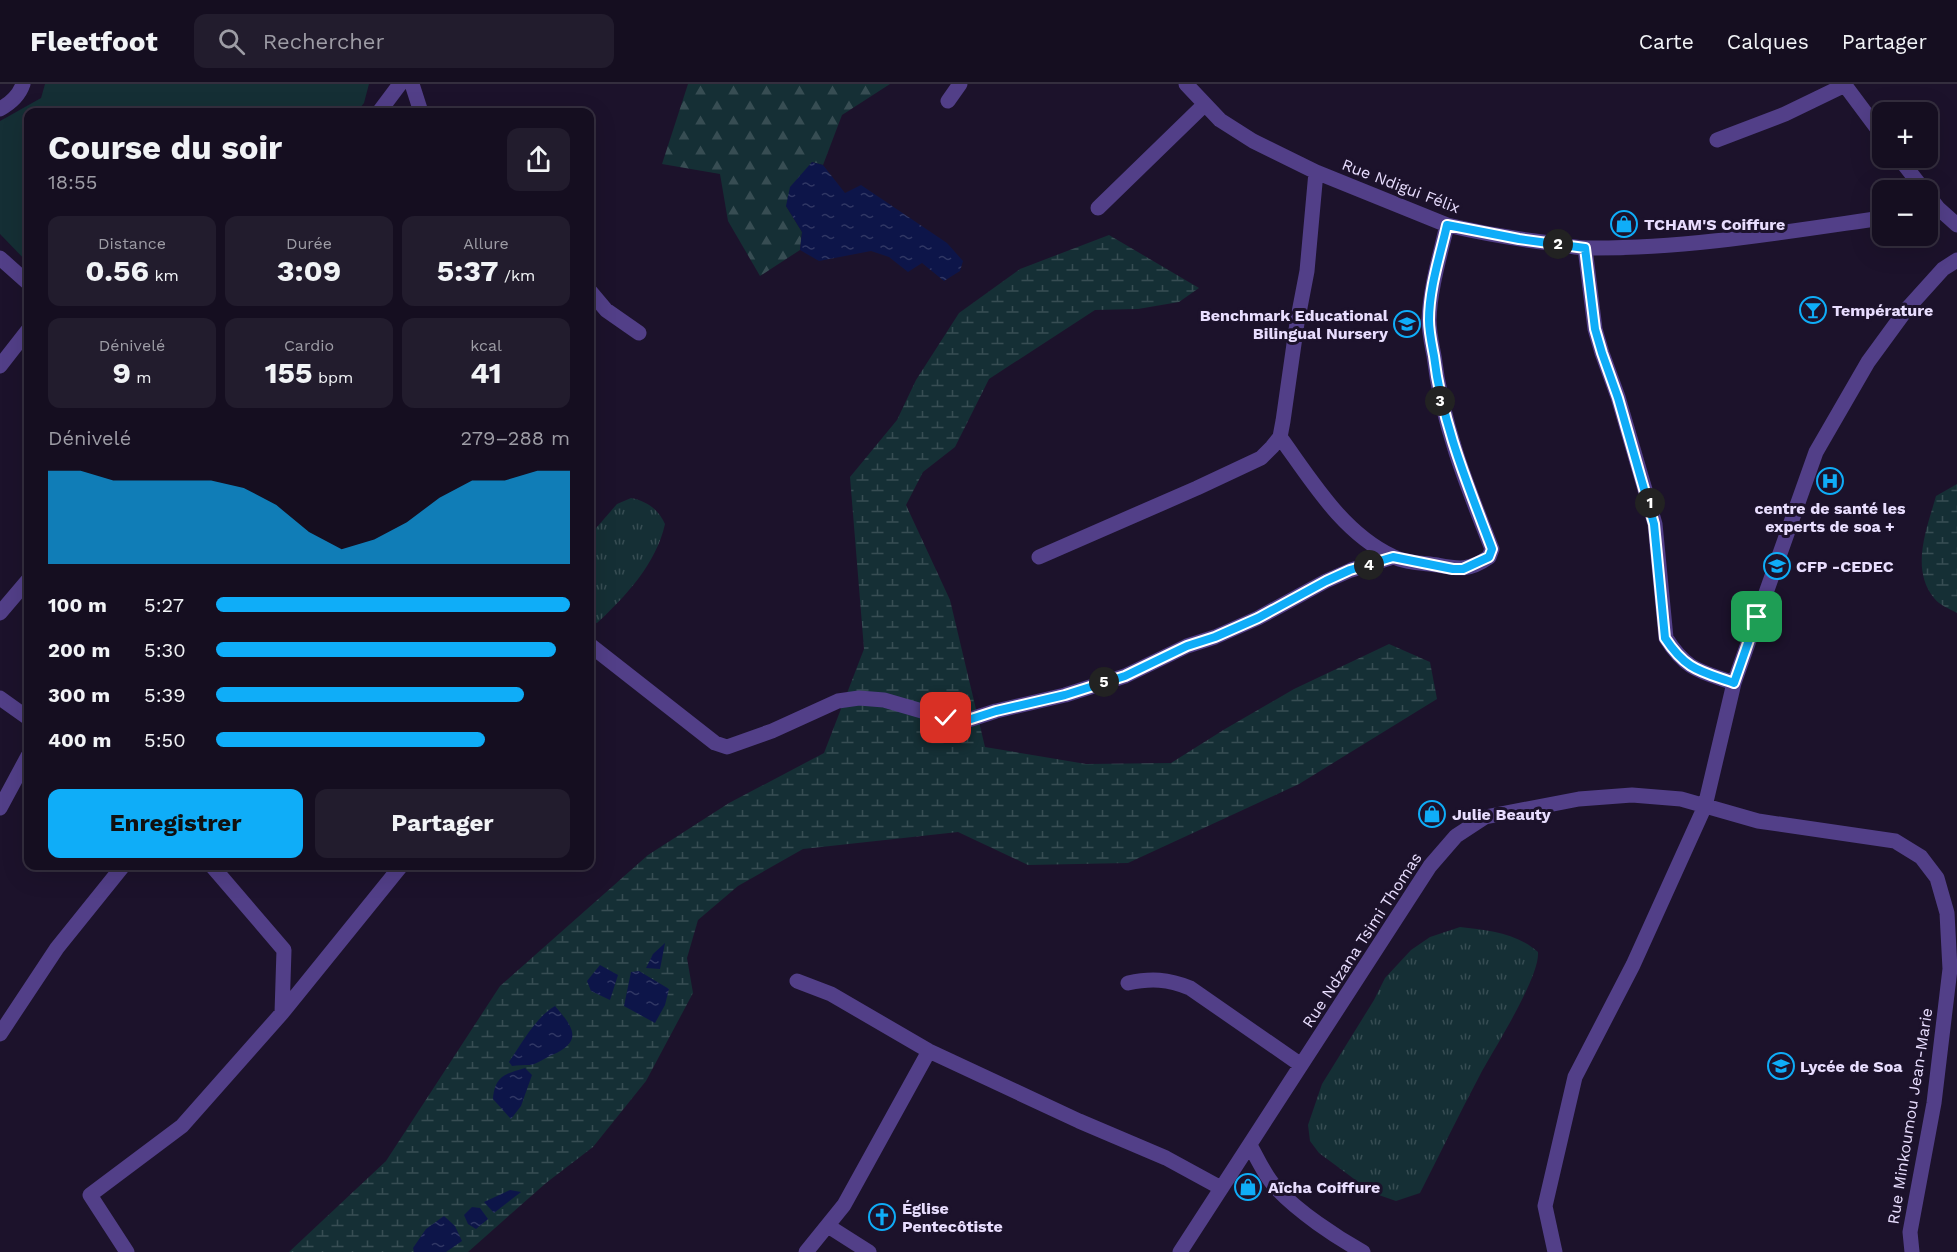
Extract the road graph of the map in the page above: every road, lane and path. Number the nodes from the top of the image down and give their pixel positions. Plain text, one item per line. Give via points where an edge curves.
1 (23, 84) edge
2 (400, 84) edge
3 (412, 84) edge
4 (960, 84) edge
5 (1186, 84) edge
6 (1844, 85) edge
7 (948, 101) dead end
8 (1204, 105) junction
9 (382, 108) edge
10 (420, 108) edge
11 (0, 109) edge
12 (1872, 122) edge
13 (1717, 140) dead end
14 (1907, 168) edge
15 (1316, 172) junction
16 (1916, 180) edge
17 (1098, 208) dead end
18 (1938, 212) edge
19 (1872, 219) edge
20 (1447, 225) junction
21 (1957, 225) edge
22 (1585, 248) junction
23 (0, 258) edge
24 (1957, 260) edge
25 (24, 279) edge
26 (594, 296) edge
27 (639, 333) dead end
28 (24, 335) edge
29 (0, 366) edge
30 (1280, 437) junction
31 (1039, 557) dead end
32 (1393, 557) junction
33 (24, 585) edge
34 (0, 613) edge
35 (594, 648) edge
36 (1734, 683) junction
37 (0, 698) edge
38 (24, 715) edge
39 (24, 763) edge
40 (1705, 806) junction
41 (0, 808) edge
42 (120, 870) edge
43 (215, 870) edge
44 (398, 870) edge
45 (1954, 969) edge
46 (797, 981) dead end
47 (1128, 983) dead end
48 (282, 1013) junction
49 (0, 1034) edge
50 (929, 1051) junction
51 (1301, 1065) junction
52 (1250, 1145) junction
53 (1221, 1188) junction
54 (828, 1226) junction
55 (126, 1252) edge
56 (806, 1252) edge
57 (869, 1252) edge
58 (1180, 1252) edge
59 (1363, 1252) edge
60 (1554, 1252) edge
61 (1912, 1252) edge

1 - 11 street via 10,104
2 - 9 street
3 - 10 street
4 - 7 street
5 - 8 street, Rue Ndigui Félix
6 - 12 street
6 - 13 street via 1785,114
8 - 15 street, Rue Ndigui Félix via 1253,141
8 - 17 street
14 - 16 street
15 - 20 street, Rue Ndigui Félix
15 - 30 street via 1307,271
18 - 21 street
19 - 22 street, Rue Ndigui Félix via 1720,240
20 - 22 street, Rue Ndigui Félix
20 - 32 street via 1429,320 1435,366 1446,424 1492,549 1489,557 1463,569
22 - 36 street via 1595,329 1654,524 1665,638 1692,668
23 - 25 street
24 - 36 street via 1943,269 1906,310 1868,362 1816,452
26 - 27 street via 606,310
28 - 29 street
30 - 31 street via 1261,458
30 - 32 street via 1340,518
32 - 35 street via 1350,570 1258,618 1125,676 968,720 859,698 838,701 727,747 715,742
33 - 34 street
36 - 40 street
37 - 38 street
39 - 41 street
40 - 45 street, Rue Minkoumou Jean-Marie via 1758,821 1895,841 1921,856 1941,890
40 - 51 street, Rue Ndzana Tsimi Thomas via 1681,799 1632,795 1579,799 1485,817 1456,836 1430,866
40 - 60 street via 1633,966 1575,1077 1545,1206
42 - 49 street via 57,948
43 - 48 street via 284,950
44 - 48 street
45 - 61 street, Rue Minkoumou Jean-Marie via 1910,1232
46 - 50 street via 831,994
47 - 51 street via 1158,979 1190,988
48 - 55 street via 182,1126 90,1195
50 - 53 street via 1166,1158
50 - 54 street via 844,1205
51 - 52 street, Rue Ndzana Tsimi Thomas
52 - 53 street, Rue Ndzana Tsimi Thomas
52 - 59 street via 1276,1188 1298,1208
53 - 58 street, Rue Ndzana Tsimi Thomas
54 - 56 street
54 - 57 street

